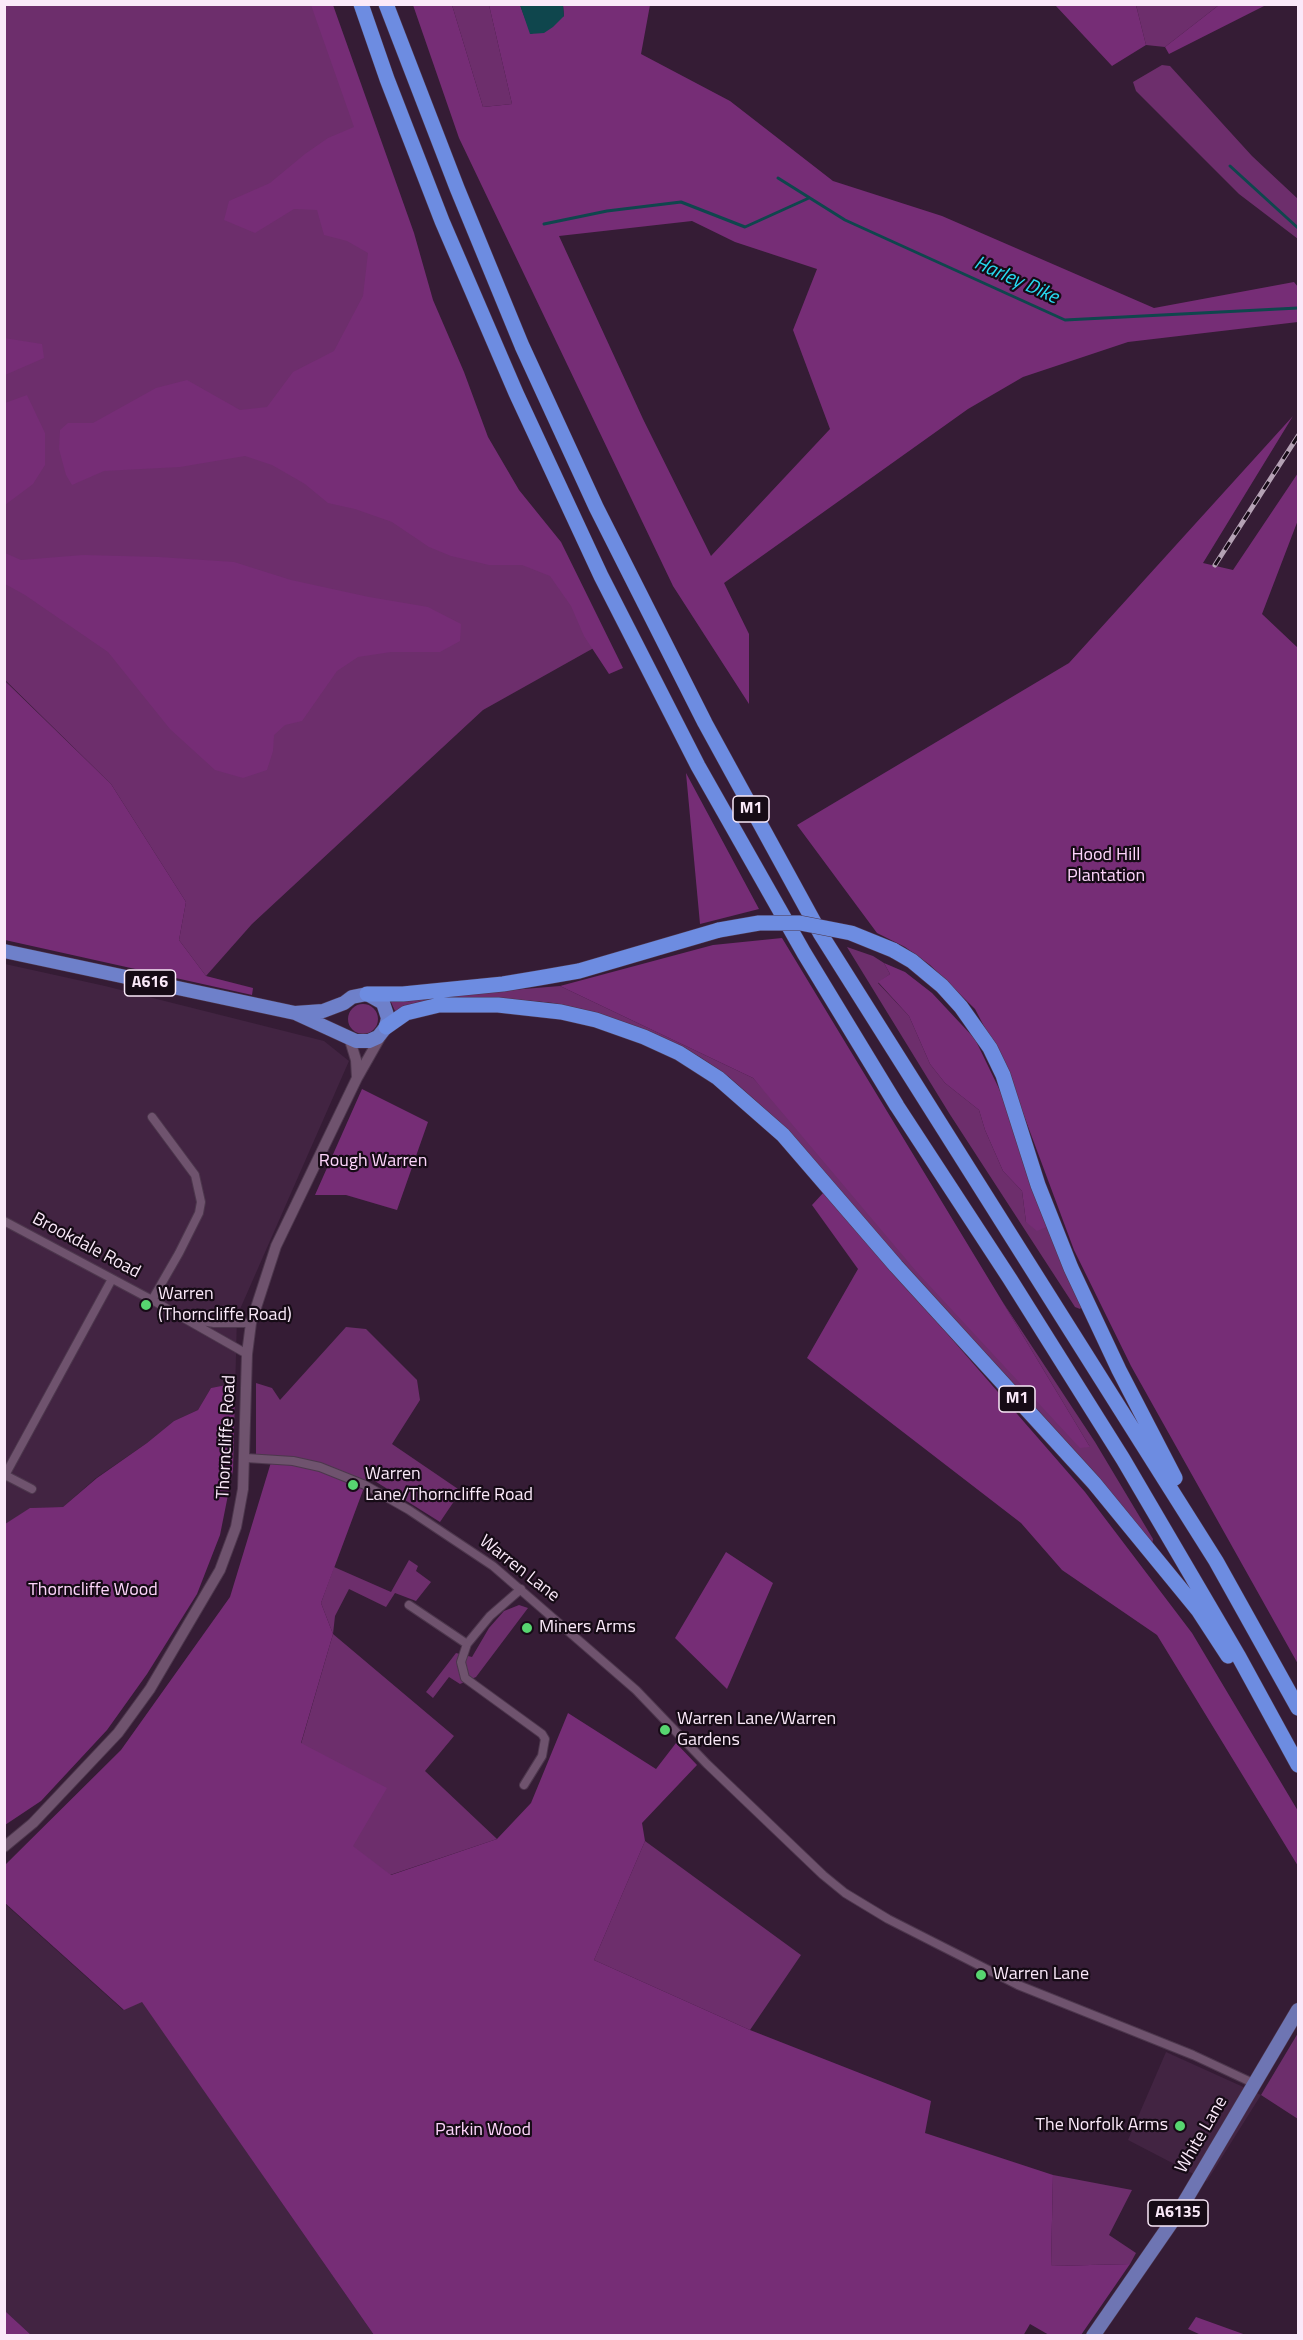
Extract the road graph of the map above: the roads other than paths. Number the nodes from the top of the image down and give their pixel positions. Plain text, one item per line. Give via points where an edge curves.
1 (361, 4) edge
2 (386, 4) edge
3 (4, 951) edge
4 (367, 994) junction
5 (344, 1003) junction
6 (296, 1013) junction
7 (384, 1030) junction
8 (348, 1036) junction
9 (357, 1078) junction
10 (152, 1117) dead end
11 (4, 1221) edge
12 (112, 1279) junction
13 (152, 1300) junction
14 (184, 1318) junction
15 (251, 1323) junction
16 (247, 1354) junction
17 (246, 1458) junction
18 (5, 1476) edge
19 (32, 1489) dead end
20 (1216, 1561) junction
21 (520, 1589) junction
22 (409, 1605) dead end
23 (468, 1644) junction
24 (1299, 1708) edge
25 (1299, 1766) edge
26 (524, 1785) dead end
27 (4, 1847) edge
28 (1299, 2010) edge
29 (1253, 2083) junction
30 (1093, 2336) edge

1 - 25 highway, M1 via 442,221 516,393 698,766 885,1086 1135,1478
2 - 20 highway, M1 via 522,346 596,507 705,723 820,933
3 - 6 highway, A616
4 - 5 highway, A616
4 - 7 highway via 383,1003 388,1018
4 - 20 highway, M1, bridge via 403,994 539,978 759,923 800,923 851,933 912,961 961,1007 990,1048 1003,1075 1038,1185 1087,1305
5 - 6 highway, A616 via 323,1011
5 - 8 highway via 339,1020
6 - 8 highway, A616
7 - 8 highway, A616 via 374,1040 364,1042
7 - 9 street, Thorncliffe Road
7 - 25 highway, M1 via 406,1013 439,1005 498,1005 561,1012 644,1037 718,1078 783,1135 1094,1484 1198,1610
8 - 9 street
9 - 15 street, Thorncliffe Road via 276,1246
10 - 13 street via 195,1175 201,1202 179,1253
11 - 12 street, Brookdale Road
12 - 13 street, Brookdale Road
12 - 18 street
13 - 14 street, Brookdale Road
14 - 15 street, Brookdale Road
14 - 16 street, Brookdale Road
15 - 16 street, Thorncliffe Road
16 - 17 street, Thorncliffe Road
17 - 21 street, Warren Lane via 320,1467 365,1485 418,1515
17 - 27 street, Thorncliffe Road via 236,1527 220,1570 177,1647 118,1733 33,1823
18 - 19 street
20 - 24 highway, M1
21 - 23 street via 490,1616
21 - 29 street, Warren Lane via 636,1690 706,1764 845,1893 1018,1985
22 - 23 street
23 - 26 street via 461,1662 465,1678 544,1739 542,1756
28 - 29 main road, White Lane / A6135
29 - 30 main road, White Lane / A6135 via 1178,2213

